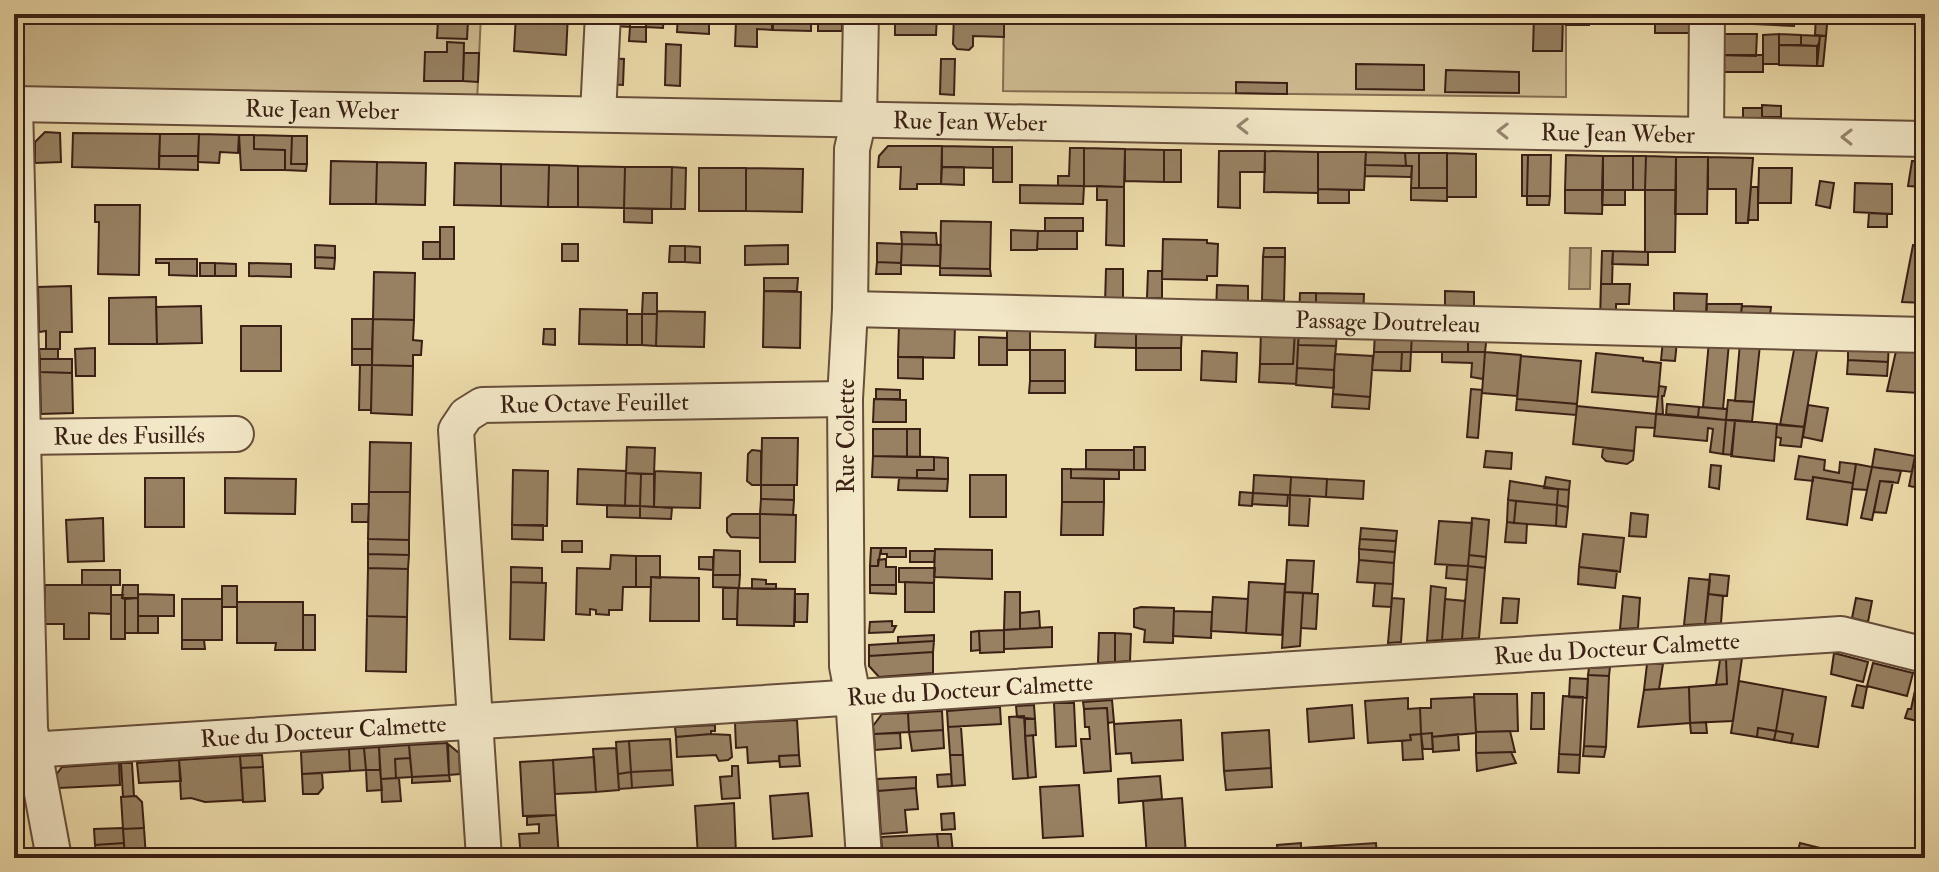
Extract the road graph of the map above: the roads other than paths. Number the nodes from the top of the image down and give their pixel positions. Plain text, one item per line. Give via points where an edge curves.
1 (603, 14) edge
2 (861, 14) edge
3 (1707, 14) edge
4 (14, 104) edge
5 (598, 114) junction
6 (859, 119) junction
7 (1706, 135) junction
8 (1925, 139) edge
9 (850, 309) junction
10 (1925, 335) edge
11 (845, 399) junction
12 (20, 428) edge
13 (236, 434) dead end
14 (1925, 655) edge
15 (853, 697) junction
16 (473, 722) junction
17 (24, 750) edge
18 (54, 858) edge
19 (484, 858) edge
20 (864, 858) edge

1 - 5 street
2 - 6 street, Rue Colette
3 - 7 street
4 - 5 street, Rue Jean Weber
4 - 12 street, Rue des Fusillés
5 - 6 street, Rue Jean Weber
7 -> 6 street, Rue Jean Weber
6 - 9 street, Rue Colette via 852,149
8 -> 7 street, Rue Jean Weber
9 - 10 street, Passage Doutreleau
9 - 11 street, Rue Colette
11 - 15 street, Rue Colette via 847,666
11 - 16 street, Rue Octave Feuillet via 482,405 466,415 456,430
12 - 13 street, Rue des Fusillés
12 - 17 street, Rue des Fusillés via 30,729
14 - 15 street, Rue du Docteur Calmette via 1841,634
15 - 16 street, Rue du Docteur Calmette
15 - 20 street, Rue Colette
16 - 17 street, Rue du Docteur Calmette
16 - 19 street, Rue Octave Feuillet
17 - 18 street, Rue des Fusillés

